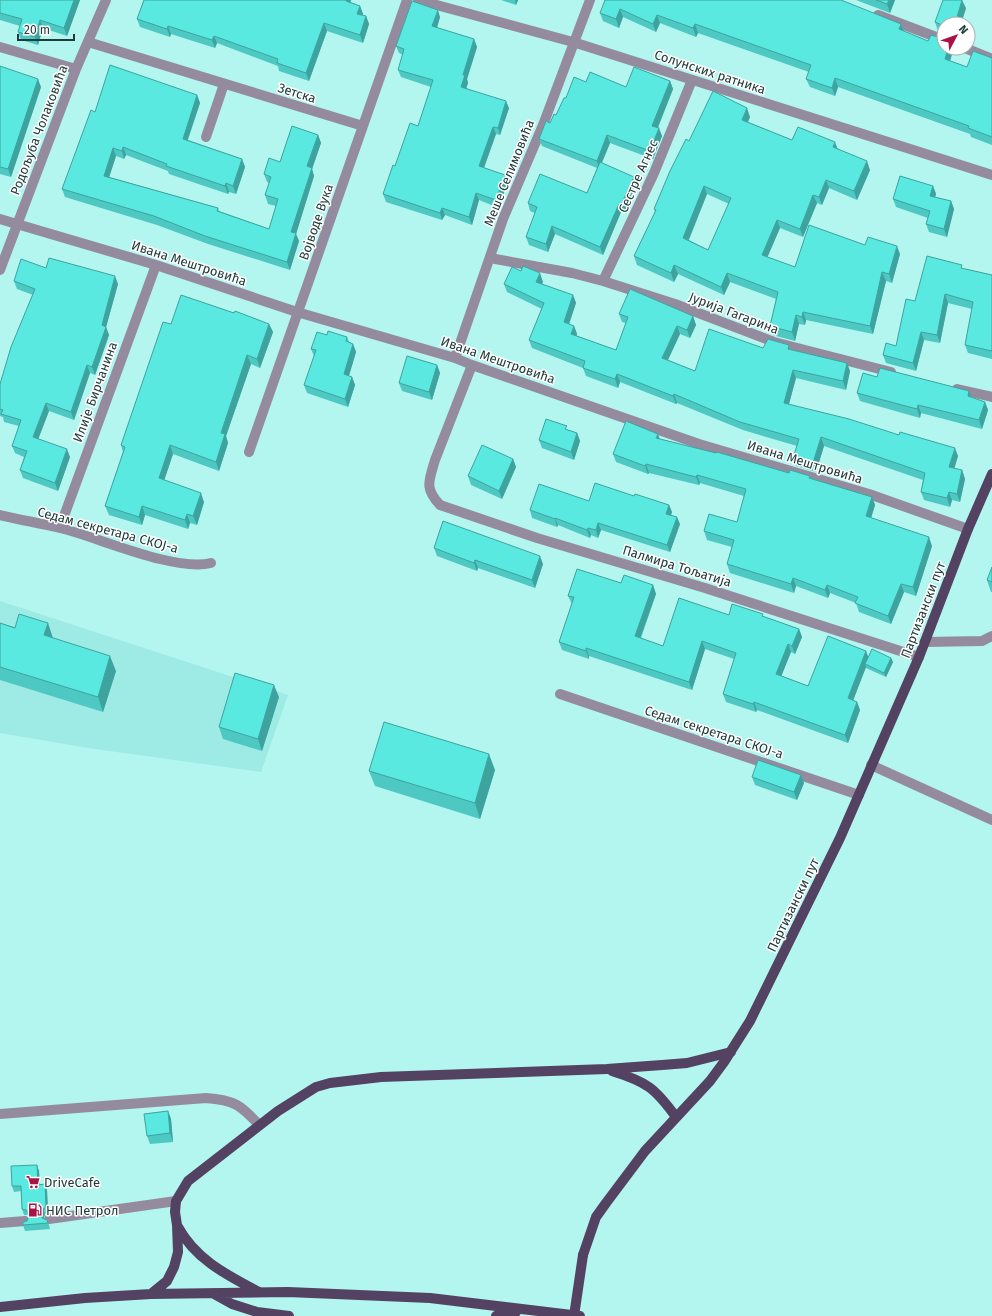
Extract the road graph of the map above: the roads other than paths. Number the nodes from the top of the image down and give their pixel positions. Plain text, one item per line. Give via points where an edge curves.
1 (106, 0) edge
2 (407, 0) edge
3 (418, 0) edge
4 (590, 0) edge
5 (866, 10) edge
6 (936, 37) edge
7 (88, 42) junction
8 (573, 42) junction
9 (0, 47) edge
10 (976, 52) edge
11 (992, 58) edge
12 (76, 69) junction
13 (692, 80) junction
14 (224, 84) junction
15 (363, 126) junction
16 (206, 137) dead end
17 (992, 175) edge
18 (0, 219) edge
19 (17, 224) junction
20 (490, 258) junction
21 (156, 265) junction
22 (0, 270) edge
23 (603, 281) junction
24 (297, 312) junction
25 (455, 358) junction
26 (472, 365) junction
27 (898, 374) edge
28 (949, 386) edge
29 (992, 397) edge
30 (249, 452) dead end
31 (992, 474) edge
32 (0, 515) edge
33 (60, 527) junction
34 (968, 529) junction
35 (210, 563) dead end
36 (992, 636) edge
37 (925, 642) junction
38 (919, 658) junction
39 (560, 694) dead end
40 (871, 765) junction
41 (859, 795) junction
42 (992, 820) edge
43 (731, 1052) junction
44 (607, 1069) junction
45 (0, 1114) edge
46 (676, 1117) junction
47 (259, 1125) junction
48 (176, 1200) junction
49 (49, 1220) edge
50 (25, 1221) edge
51 (0, 1223) edge
52 (177, 1225) junction
53 (261, 1292) junction
54 (212, 1293) junction
55 (151, 1294) junction
56 (0, 1307) edge
57 (523, 1310) junction
58 (289, 1316) edge
59 (496, 1316) edge
60 (574, 1316) edge
61 (580, 1316) edge

1 - 7 street, Родољуба Чолаковића
2 - 15 street, Војводе Вука
3 - 8 street, Солунских ратника
4 - 8 street, Меше Селимовића
5 - 6 street
7 - 12 street, Родољуба Чолаковића
7 - 14 street, Зетска
8 - 13 street, Солунских ратника
8 - 20 street, Меше Селимовића
9 - 12 street
10 - 11 street
12 - 19 street, Родољуба Чолаковића
13 - 17 street, Солунских ратника
13 - 23 street, Сестре Агнес via 654,173
14 - 15 street, Зетска
14 - 16 street
15 - 24 street, Војводе Вука
18 - 19 street, Ивана Мештровића
19 - 21 street, Ивана Мештровића
19 - 22 street, Родољуба Чолаковића
20 - 23 street, Јурија Гагарина
20 - 25 street, Меше Селимовића
21 - 24 street, Ивана Мештровића
21 - 33 street, Илије Бирчанина
23 - 27 street, Јурија Гагарина via 675,304 774,342
24 - 25 street, Ивана Мештровића
24 - 30 street, Војводе Вука
25 - 26 street, Ивана Мештровића
26 - 34 street, Ивана Мештровића via 699,444 869,494
26 - 38 street, Палмира Тољатија via 435,460 429,488 431,496 440,505
28 - 29 street
31 - 34 main road, Партизански пут
32 - 33 street, Седам секретара СКОЈ-а
33 - 35 street, Седам секретара СКОЈ-а via 134,551 187,564
34 - 37 main road, Партизански пут
36 - 37 street via 982,641
37 - 38 main road, Партизански пут
38 - 40 main road, Партизански пут
39 - 41 street, Седам секретара СКОЈ-а
40 - 41 main road, Партизански пут
40 - 42 street
41 - 43 main road, Партизански пут via 781,959
43 - 44 main road via 687,1063
43 - 46 main road, Партизански пут via 710,1080
44 - 46 main road via 641,1080 663,1099
44 - 47 main road via 381,1077 330,1083 303,1094
45 - 47 street via 206,1098 226,1100 244,1108
46 - 60 main road, Партизански пут, bridge via 645,1152 596,1217 583,1255
47 - 48 main road via 188,1181
48 - 49 street
48 - 52 main road
50 - 51 street
52 - 53 main road via 189,1244 206,1262
52 - 55 main road via 178,1252 174,1267 167,1281
53 - 54 main road
53 - 57 main road via 430,1298
54 - 55 main road
54 - 58 main road via 232,1304 257,1312
55 - 56 main road
57 - 59 main road
57 - 61 main road

